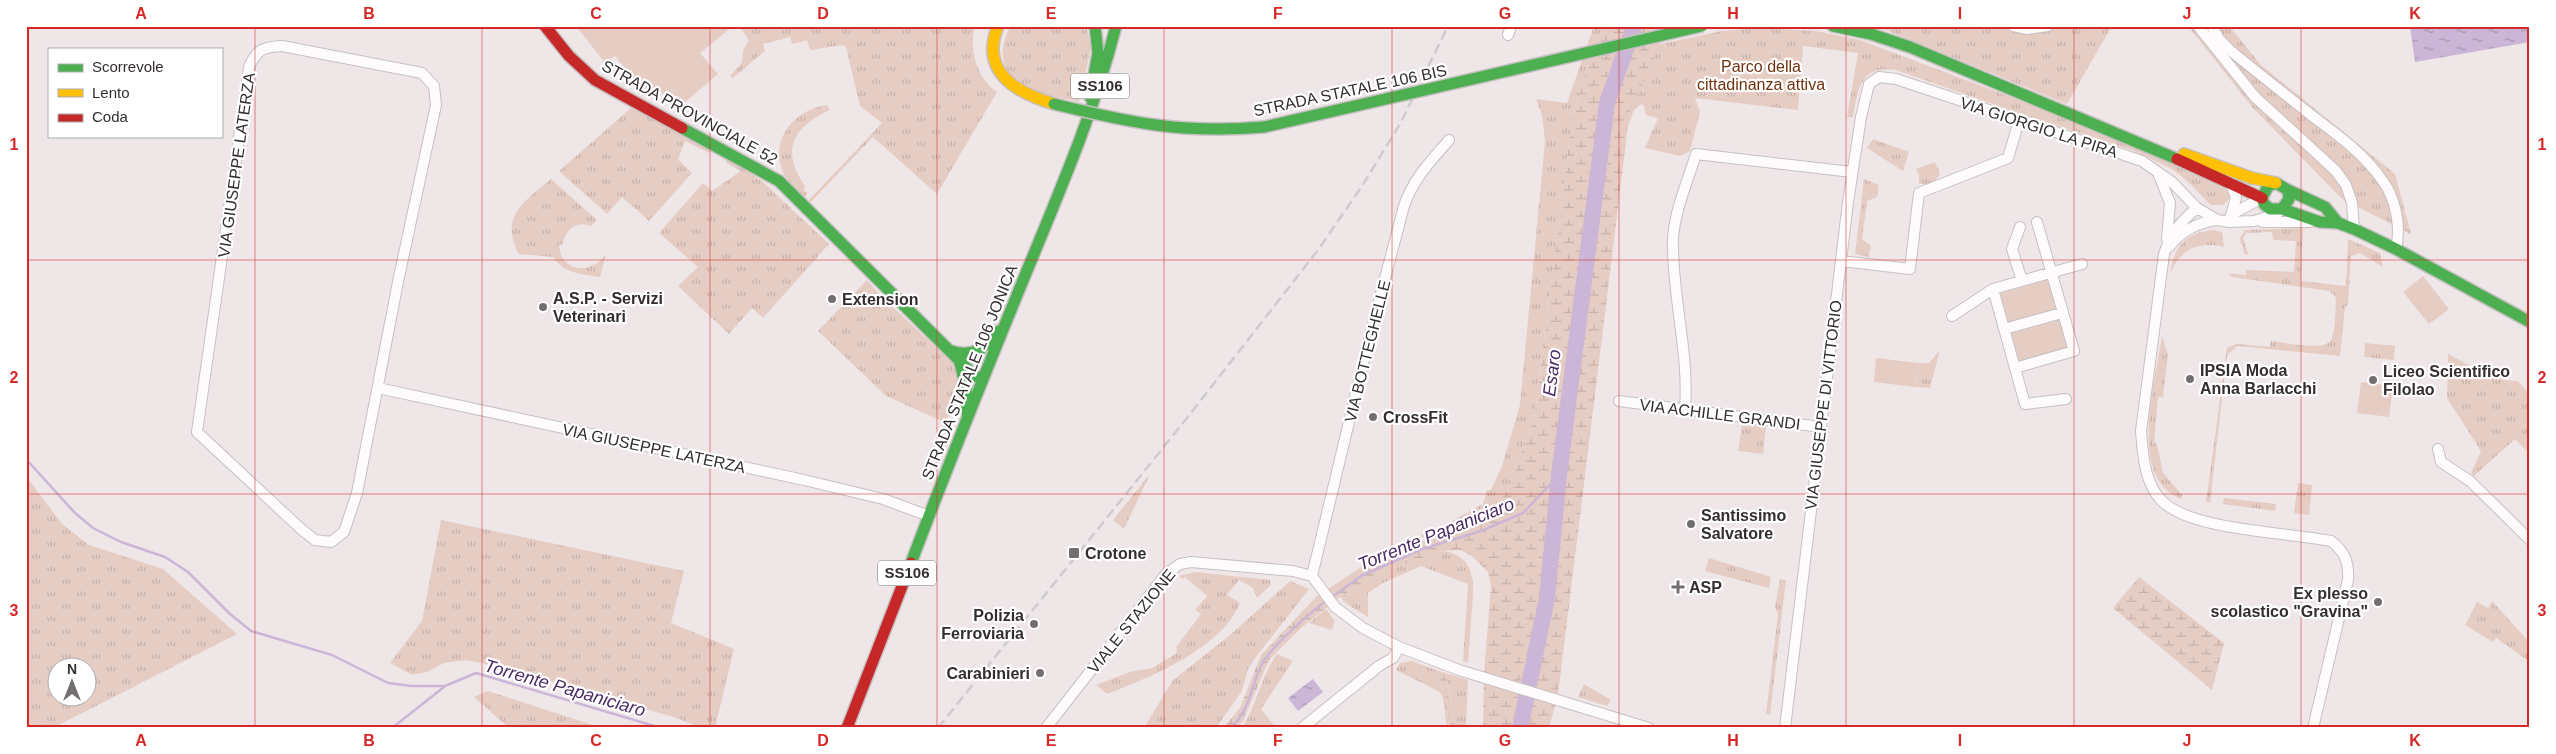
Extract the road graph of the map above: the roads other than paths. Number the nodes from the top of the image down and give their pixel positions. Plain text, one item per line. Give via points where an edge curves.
1 (545, 26) edge
2 (998, 26) edge
3 (1095, 26) edge
4 (1116, 26) edge
5 (1702, 26) edge
6 (1833, 26) edge
7 (2013, 26) edge
8 (2048, 26) edge
9 (2198, 26) edge
10 (2212, 26) edge
11 (1869, 84) joint
12 (2019, 121) junction
13 (2126, 136) junction
14 (1448, 140) dead end
15 (1079, 144) junction
16 (2155, 168) junction
17 (1852, 172) junction
18 (2230, 183) junction
19 (2276, 183) junction
20 (2288, 190) junction
21 (2262, 198) junction
22 (2197, 208) junction
23 (2281, 209) junction
24 (2231, 218) junction
25 (2217, 220) junction
26 (2254, 221) junction
27 (2037, 222) dead end
28 (2320, 222) junction
29 (2338, 223) junction
30 (2020, 228) dead end
31 (2354, 230) junction
32 (2396, 249) junction
33 (2164, 254) junction
34 (1841, 261) junction
35 (2082, 264) dead end
36 (2051, 273) junction
37 (2022, 281) junction
38 (1993, 289) junction
39 (2062, 313) junction
40 (1952, 316) dead end
41 (2530, 322) edge
42 (1006, 323) junction
43 (2004, 329) junction
44 (951, 351) junction
45 (2015, 368) junction
46 (984, 376) junction
47 (378, 388) junction
48 (2066, 399) dead end
49 (1619, 401) dead end
50 (1685, 409) junction
51 (966, 417) junction
52 (1821, 427) junction
53 (2438, 449) dead end
54 (929, 516) junction
55 (2530, 540) edge
56 (1312, 576) junction
57 (1399, 647) junction
58 (847, 728) edge
59 (1046, 728) edge
60 (1302, 728) edge
61 (1649, 728) edge
62 (1785, 728) edge
63 (2313, 728) edge

1 - 44 main road, STRADA PROVINCIALE 52 via 569,56 595,80 779,181
2 - 5 main road, STRADA STATALE 106 BIS, bridge via 994,35 997,69 1007,84 1023,95 1123,121 1168,128 1236,130
3 - 15 main road via 1099,40 1098,62
4 - 15 main road, STRADA STATALE 106 JONICA / SS106 via 1103,78
6 - 13 main road via 1910,47
7 - 8 street via 2026,29
9 - 31 street via 2255,96 2335,170 2346,185 2352,203
10 - 32 street via 2231,51 2352,146 2384,181 2399,233
11 - 12 street, VIA GIORGIO LA PIRA via 1879,77 1896,79
11 - 17 street, VIA GIUSEPPE DI VITTORIO
12 - 16 street, VIA GIORGIO LA PIRA
12 - 34 street via 2008,158 1919,193 1910,269
13 - 18 main road
13 - 19 main road
14 - 56 street, VIA BOTTEGHELLE via 1419,173 1404,206
15 - 42 main road, STRADA STATALE 106 JONICA / SS106
16 - 22 street, VIA GIORGIO LA PIRA
16 - 33 street via 2170,203
17 - 34 street, VIA GIUSEPPE DI VITTORIO
17 - 50 street via 1696,154 1675,222 1672,249 1687,379
18 - 21 main road
18 - 24 street via 2236,198
19 - 20 main road
19 - 21 main road via 2265,188
20 - 23 main road via 2289,199
20 - 29 main road via 2326,207
21 - 23 main road via 2266,206
21 - 24 street
22 - 25 street, VIA GIORGIO LA PIRA
22 - 33 street via 2178,224
23 - 26 street via 2277,214
23 - 28 main road
24 - 25 street, VIA GIORGIO LA PIRA
24 - 26 street, VIA GIORGIO LA PIRA
25 - 33 street via 2206,221 2184,232
26 - 28 street
27 - 36 street
28 - 29 main road
29 - 31 main road
30 - 37 street via 2012,249
31 - 32 main road
32 - 41 main road
33 - 63 street via 2141,431 2143,458 2160,500 2177,512 2199,521 2331,541 2345,556 2348,580
34 - 52 street, VIA GIUSEPPE DI VITTORIO
35 - 36 street
36 - 37 street
36 - 39 street
37 - 38 street
38 - 40 street
38 - 43 street
39 - 43 street
39 - 45 street via 2074,351
42 - 44 main road via 991,343 979,352 969,355
42 - 46 main road, STRADA STATALE 106 JONICA / SS106
43 - 45 street
44 - 46 main road via 980,366
44 - 51 main road via 966,376
45 - 48 street via 2026,404
46 - 51 main road, STRADA STATALE 106 JONICA / SS106
47 - 47 street, VIA GIUSEPPE LATERZA via 436,105 434,86 422,73 282,46 263,47 255,53 249,67 197,432 300,529 315,540 331,542 344,532 357,494
47 - 54 street, VIA GIUSEPPE LATERZA via 804,480 883,499
49 - 50 street, VIA ACHILLE GRANDI
50 - 52 street, VIA ACHILLE GRANDI
51 - 54 main road, STRADA STATALE 106 JONICA / SS106
52 - 62 street, VIA GIUSEPPE DI VITTORIO
53 - 55 street via 2441,462 2470,481
54 - 58 main road, STRADA STATALE 106 JONICA / SS106
56 - 57 street via 1335,607 1362,628
56 - 59 street, VIALE STAZIONE via 1293,571 1191,562 1180,564 1161,580
57 - 60 street via 1393,658
57 - 61 street via 1459,670

